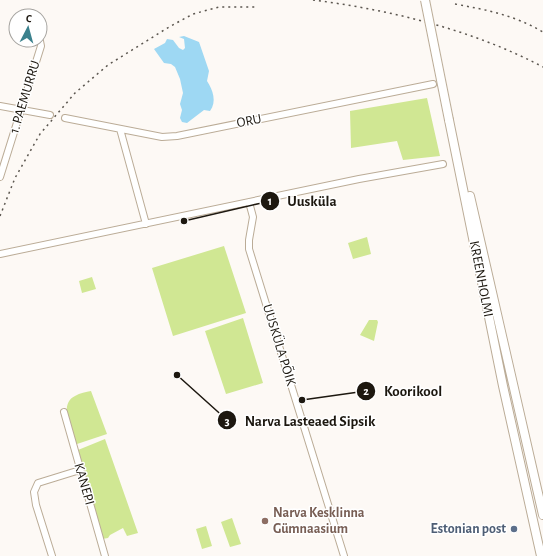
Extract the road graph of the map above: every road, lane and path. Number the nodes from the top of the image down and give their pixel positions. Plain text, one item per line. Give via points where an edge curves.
1 (426, 0) edge
2 (430, 0) edge
3 (40, 48) edge
4 (433, 84) dead end
5 (0, 106) edge
6 (22, 109) junction
7 (50, 115) dead end
8 (65, 118) dead end
9 (452, 120) junction
10 (120, 129) junction
11 (443, 164) dead end
12 (0, 177) edge
13 (249, 202) junction
14 (146, 224) junction
15 (0, 254) edge
16 (514, 384) junction
17 (503, 386) junction
18 (64, 412) dead end
19 (80, 470) junction
20 (539, 497) junction
21 (529, 500) junction
22 (543, 515) edge
23 (52, 556) edge
24 (105, 556) edge
25 (344, 556) edge
26 (541, 556) edge

1 - 9 main road, KREENHOLMI, bridge
2 - 9 main road, KREENHOLMI
3 - 6 street, 1. PAEMURRU
4 - 10 street, ORU via 177,136 162,137
5 - 6 street
6 - 7 street
6 - 12 street, 1. PAEMURRU
8 - 10 street, ORU
9 - 16 main road, KREENHOLMI
9 - 17 main road, KREENHOLMI
10 - 14 street
11 - 13 street via 359,178
13 - 14 street
13 - 25 street, UUSKÜLA PÕIK via 252,217 249,249
14 - 15 street
16 - 17 main road
16 - 20 main road, KREENHOLMI
17 - 21 main road, KREENHOLMI
18 - 19 street, KANEPI
19 - 23 street via 38,483 34,492
19 - 24 street, KANEPI
20 - 21 main road
20 - 22 main road, KREENHOLMI
21 - 26 main road, KREENHOLMI

